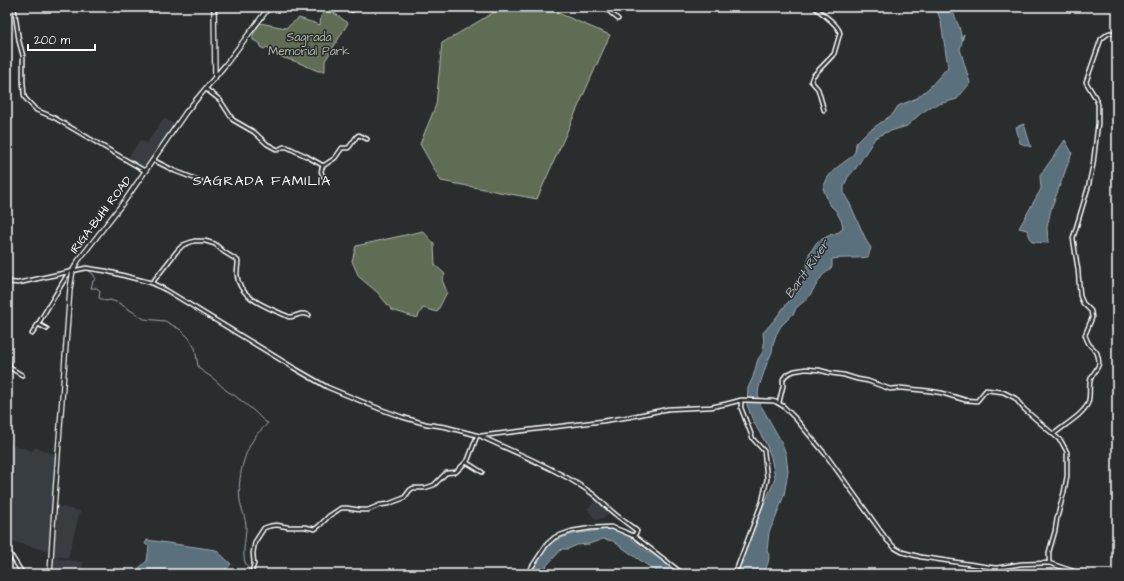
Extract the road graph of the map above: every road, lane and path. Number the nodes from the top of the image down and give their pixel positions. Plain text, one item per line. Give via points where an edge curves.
1 (14, 7) edge
2 (214, 7) edge
3 (271, 7) edge
4 (346, 7) edge
5 (604, 7) edge
6 (814, 7) edge
7 (352, 10) dead end
8 (618, 19) dead end
9 (1117, 33) edge
10 (215, 78) junction
11 (206, 89) junction
12 (824, 110) dead end
13 (367, 139) dead end
14 (153, 160) junction
15 (323, 166) junction
16 (146, 172) junction
17 (324, 177) dead end
18 (201, 181) dead end
19 (71, 271) junction
20 (7, 282) edge
21 (152, 283) junction
22 (309, 315) dead end
23 (38, 324) junction
24 (47, 329) dead end
25 (32, 334) dead end
26 (8, 365) edge
27 (22, 375) dead end
28 (741, 400) junction
29 (779, 403) junction
30 (1054, 434) junction
31 (478, 436) junction
32 (466, 462) junction
33 (482, 472) dead end
34 (634, 536) junction
35 (7, 548) edge
36 (1049, 563) junction
37 (1076, 572) junction
38 (23, 574) edge
39 (50, 574) edge
40 (251, 574) edge
41 (527, 574) edge
42 (683, 574) edge
43 (732, 574) edge
44 (1080, 574) edge
45 (1089, 574) edge

1 - 16 street via 23,56 25,98 36,110 53,117
2 - 10 main road
3 - 10 main road, IRIGA-BUHI ROAD
4 - 7 street
5 - 8 street
6 - 12 street via 836,26 840,33 834,54 811,79 818,89
9 - 30 street via 1109,33 1101,39 1086,82 1098,104 1099,113 1093,165 1073,238 1080,296 1091,311 1092,318 1085,335 1088,343 1096,351 1099,363 1089,384 1088,402 1084,410
10 - 11 main road, IRIGA-BUHI ROAD
11 - 14 main road, IRIGA-BUHI ROAD via 186,112
11 - 15 street via 220,100 233,120 254,132 267,144 278,150 286,147
13 - 15 street via 358,135 348,148 342,148
14 - 16 main road, IRIGA-BUHI ROAD
14 - 18 street
15 - 17 street via 321,173
16 - 19 main road, IRIGA-BUHI ROAD
19 - 20 street via 18,283
19 - 21 street via 98,269
19 - 23 street
19 - 39 main road, IRIGA-BUHI ROAD
21 - 22 street via 183,246 194,241 205,241 214,244 238,261 237,275 242,290 258,303 289,317 302,313
21 - 31 street via 328,387 402,417
23 - 24 street
23 - 25 street
26 - 27 street
28 - 29 street
28 - 31 street via 711,407 668,409 603,421
28 - 43 street via 741,408 753,439 764,451 767,480 762,502 737,568
29 - 30 street via 786,375 806,369 819,370 868,381 890,389 930,391 965,400 977,401 986,390 1003,392 1015,398
29 - 36 street via 823,451 885,537 899,550 921,557 996,568
30 - 36 street via 1067,452 1067,476 1049,552
31 - 32 street
31 - 34 street via 573,480 637,531
32 - 33 street
32 - 40 street via 456,472 444,475 434,485 412,488 404,498 366,510 341,508 316,528 276,525 265,528 255,542
34 - 41 street via 611,527 562,534 547,544
34 - 42 street
35 - 38 street
36 - 37 street
37 - 44 street
37 - 45 street

